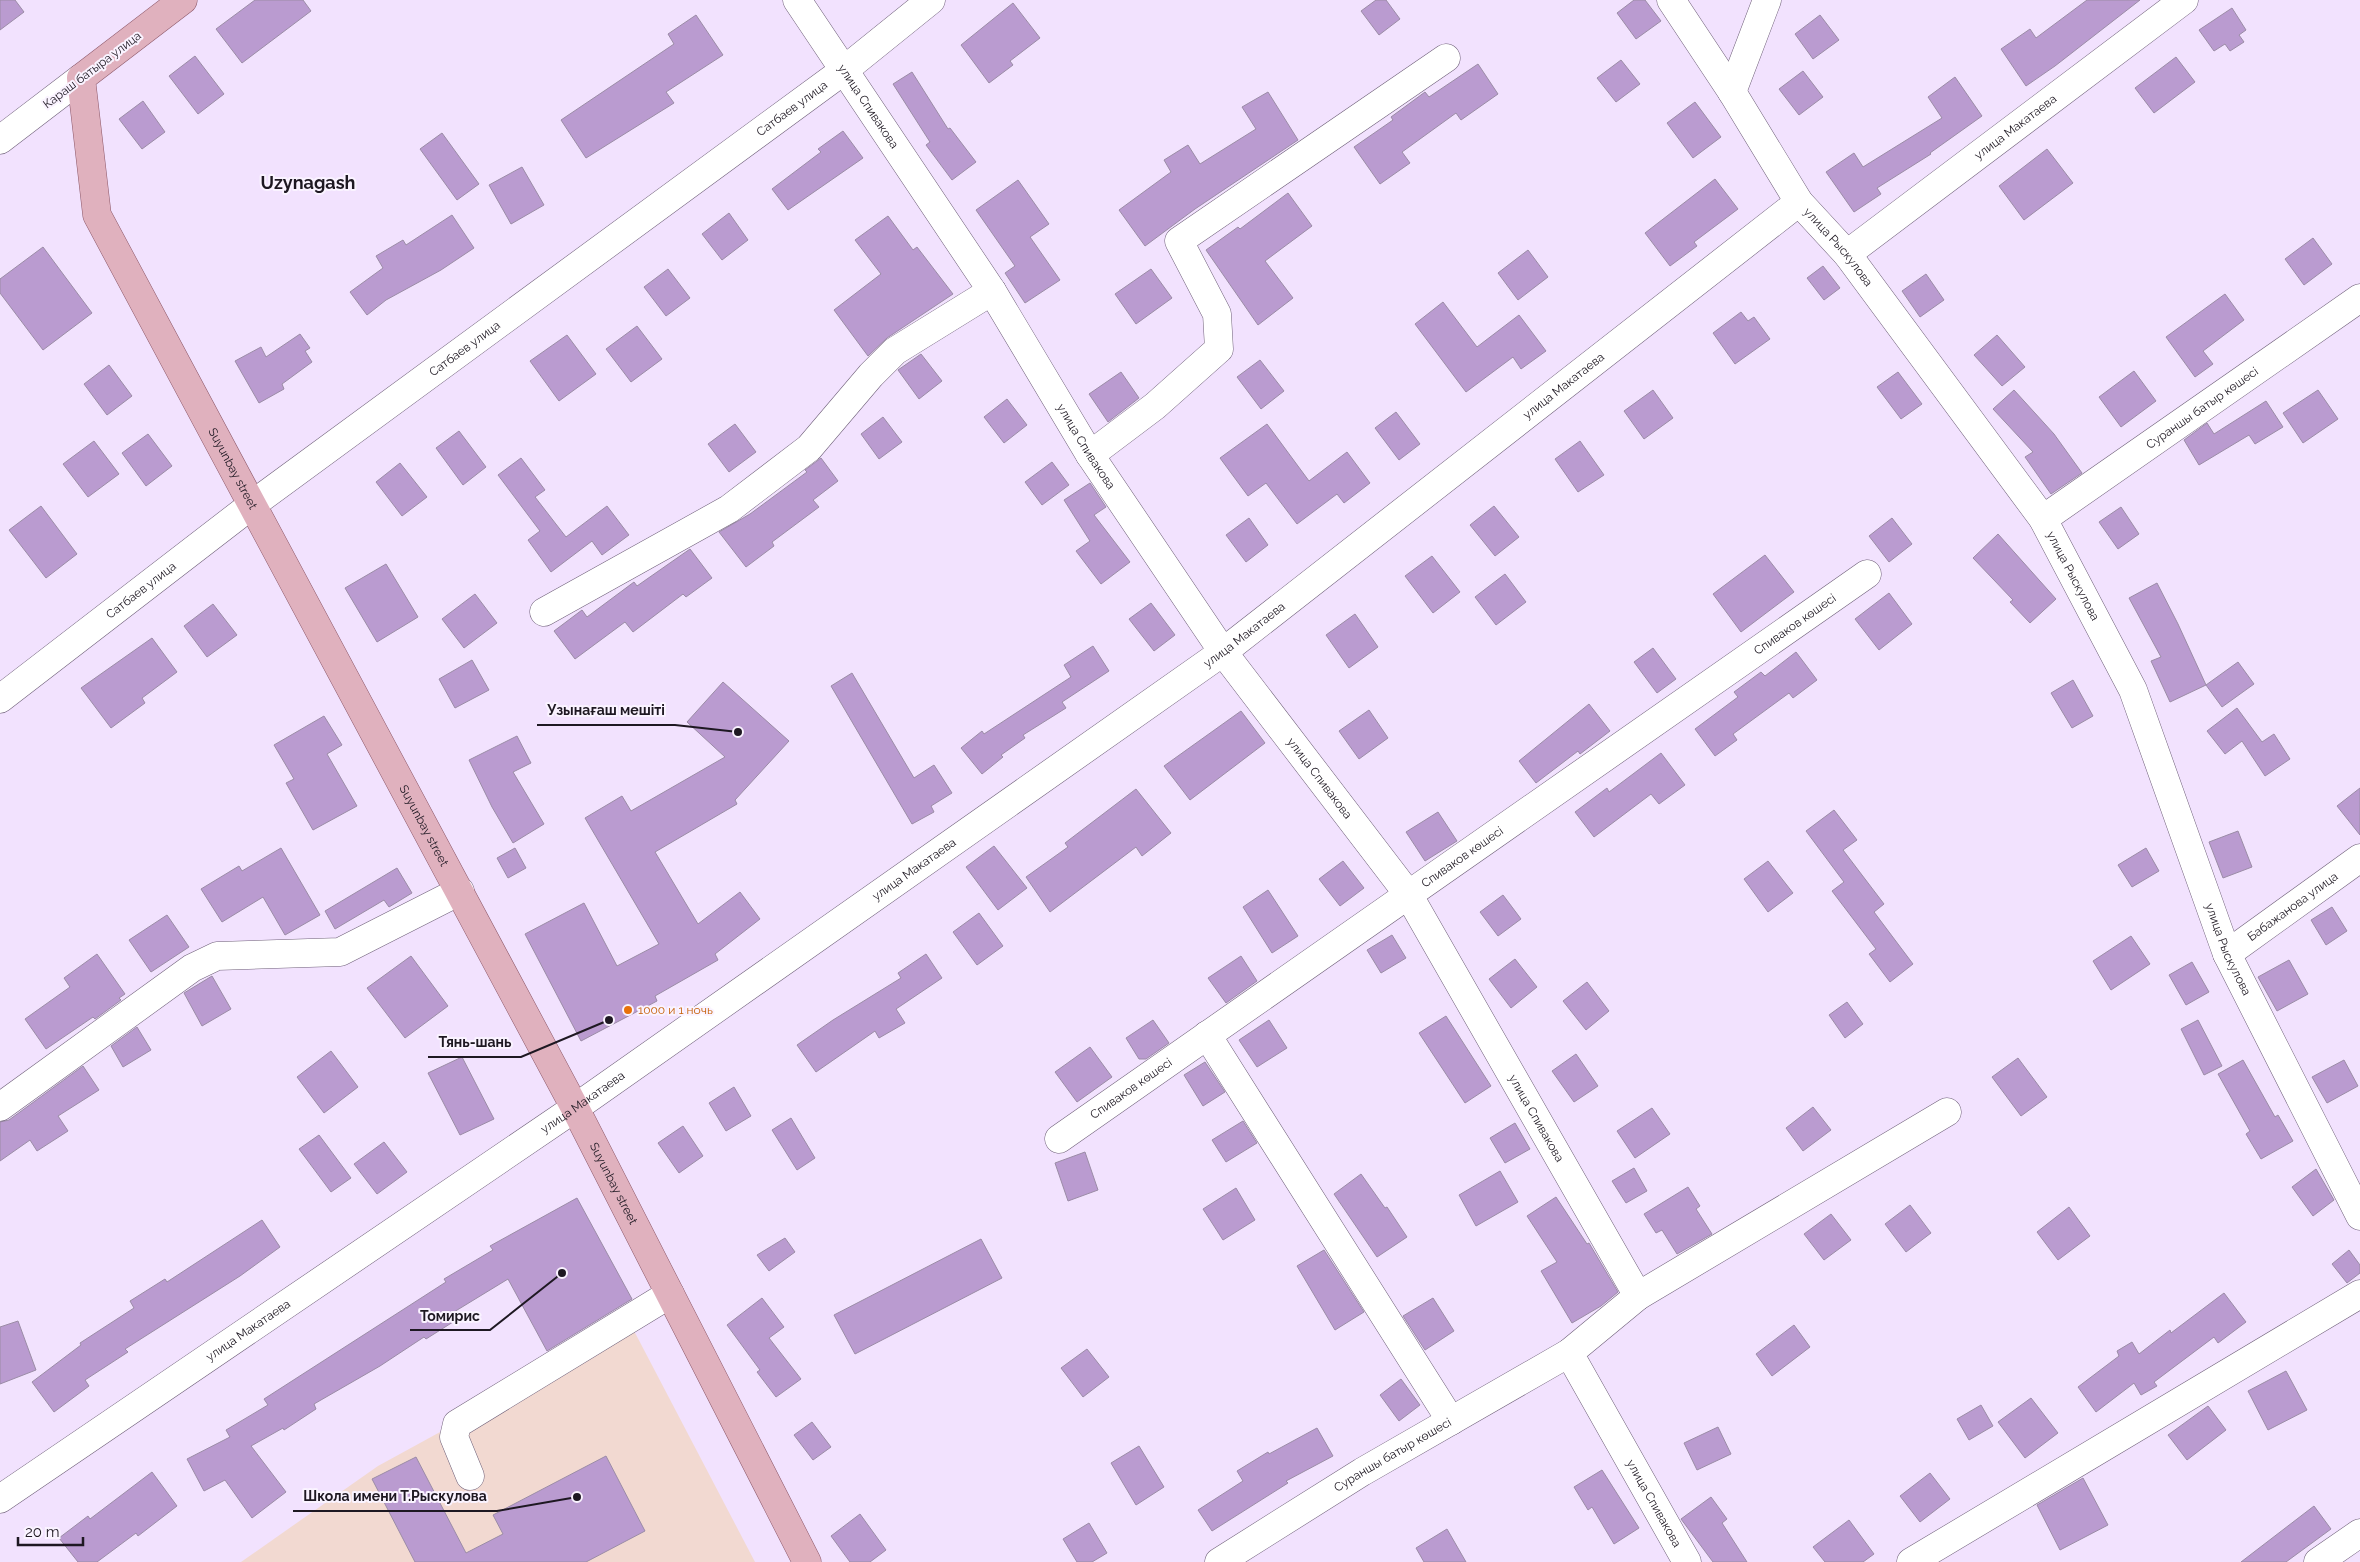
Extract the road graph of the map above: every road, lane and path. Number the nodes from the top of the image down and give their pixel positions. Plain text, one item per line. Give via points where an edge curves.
1 (183, 0) edge
2 (797, 0) edge
3 (931, 0) edge
4 (1671, 0) edge
5 (1768, 0) edge
6 (2184, 0) edge
7 (1446, 58) dead end
8 (843, 71) junction
9 (82, 78) junction
10 (1732, 92) junction
11 (0, 140) edge
12 (1799, 202) junction
13 (1847, 254) junction
14 (992, 291) junction
15 (2360, 298) edge
16 (1090, 455) junction
17 (254, 504) junction
18 (2043, 519) junction
19 (1867, 574) dead end
20 (544, 612) dead end
21 (1223, 652) junction
22 (0, 700) edge
23 (2360, 858) edge
24 (460, 891) junction
25 (1408, 894) junction
26 (2227, 954) junction
27 (1207, 1035) junction
28 (0, 1107) edge
29 (575, 1108) junction
30 (1947, 1112) dead end
31 (1058, 1139) dead end
32 (2353, 1184) edge
33 (2360, 1216) edge
34 (670, 1294) junction
35 (2360, 1294) edge
36 (1638, 1296) junction
37 (1569, 1353) junction
38 (1451, 1421) junction
39 (470, 1476) dead end
40 (0, 1499) edge
41 (2360, 1533) edge
42 (807, 1562) edge
43 (1219, 1562) edge
44 (1687, 1562) edge
45 (1911, 1562) edge
46 (2318, 1562) edge

1 - 9 main road, Караш батыра улица
2 - 8 street, улица Спивакова
3 - 8 street, Сатбаев улица
4 - 10 street, улица Рыскулова
5 - 10 street
6 - 13 street, улица Макатаева
7 - 16 street via 1179,241 1217,314 1218,349 1154,406
8 - 14 street, улица Спивакова
8 - 17 street, Сатбаев улица
9 - 11 street, Караш батыра улица
9 - 17 main road, Suyunbay street via 97,215
10 - 12 street, улица Рыскулова
12 - 13 street, улица Рыскулова
12 - 21 street, улица Макатаева
13 - 18 street, улица Рыскулова
14 - 16 street, улица Спивакова
14 - 20 street via 896,351 871,375 809,448 729,509
15 - 18 street, Сураншы батыр көшесі
16 - 21 street, улица Спивакова
17 - 22 street, Сатбаев улица
17 - 24 main road, Suyunbay street
18 - 26 street, улица Рыскулова via 2133,690
19 - 25 street, Спиваков көшесі
21 - 25 street, улица Спивакова
21 - 29 street, улица Макатаева
23 - 26 street, Бабажанова улица
24 - 28 street via 340,952 217,956 192,968
24 - 29 main road, Suyunbay street
25 - 27 street, Спиваков көшесі
25 - 36 street, улица Спивакова
26 - 32 street, улица Рыскулова
27 - 31 street, Спиваков көшесі
27 - 38 street
29 - 34 main road, Suyunbay street
29 - 40 street, улица Макатаева
30 - 36 street
32 - 33 street, улица Рыскулова
34 - 39 street via 457,1424 454,1437
34 - 42 main road, Suyunbay street
35 - 45 street
36 - 37 street
37 - 38 street, Сураншы батыр көшесі
37 - 44 street, улица Спивакова
38 - 43 street, Сураншы батыр көшесі via 1362,1472
41 - 46 street

